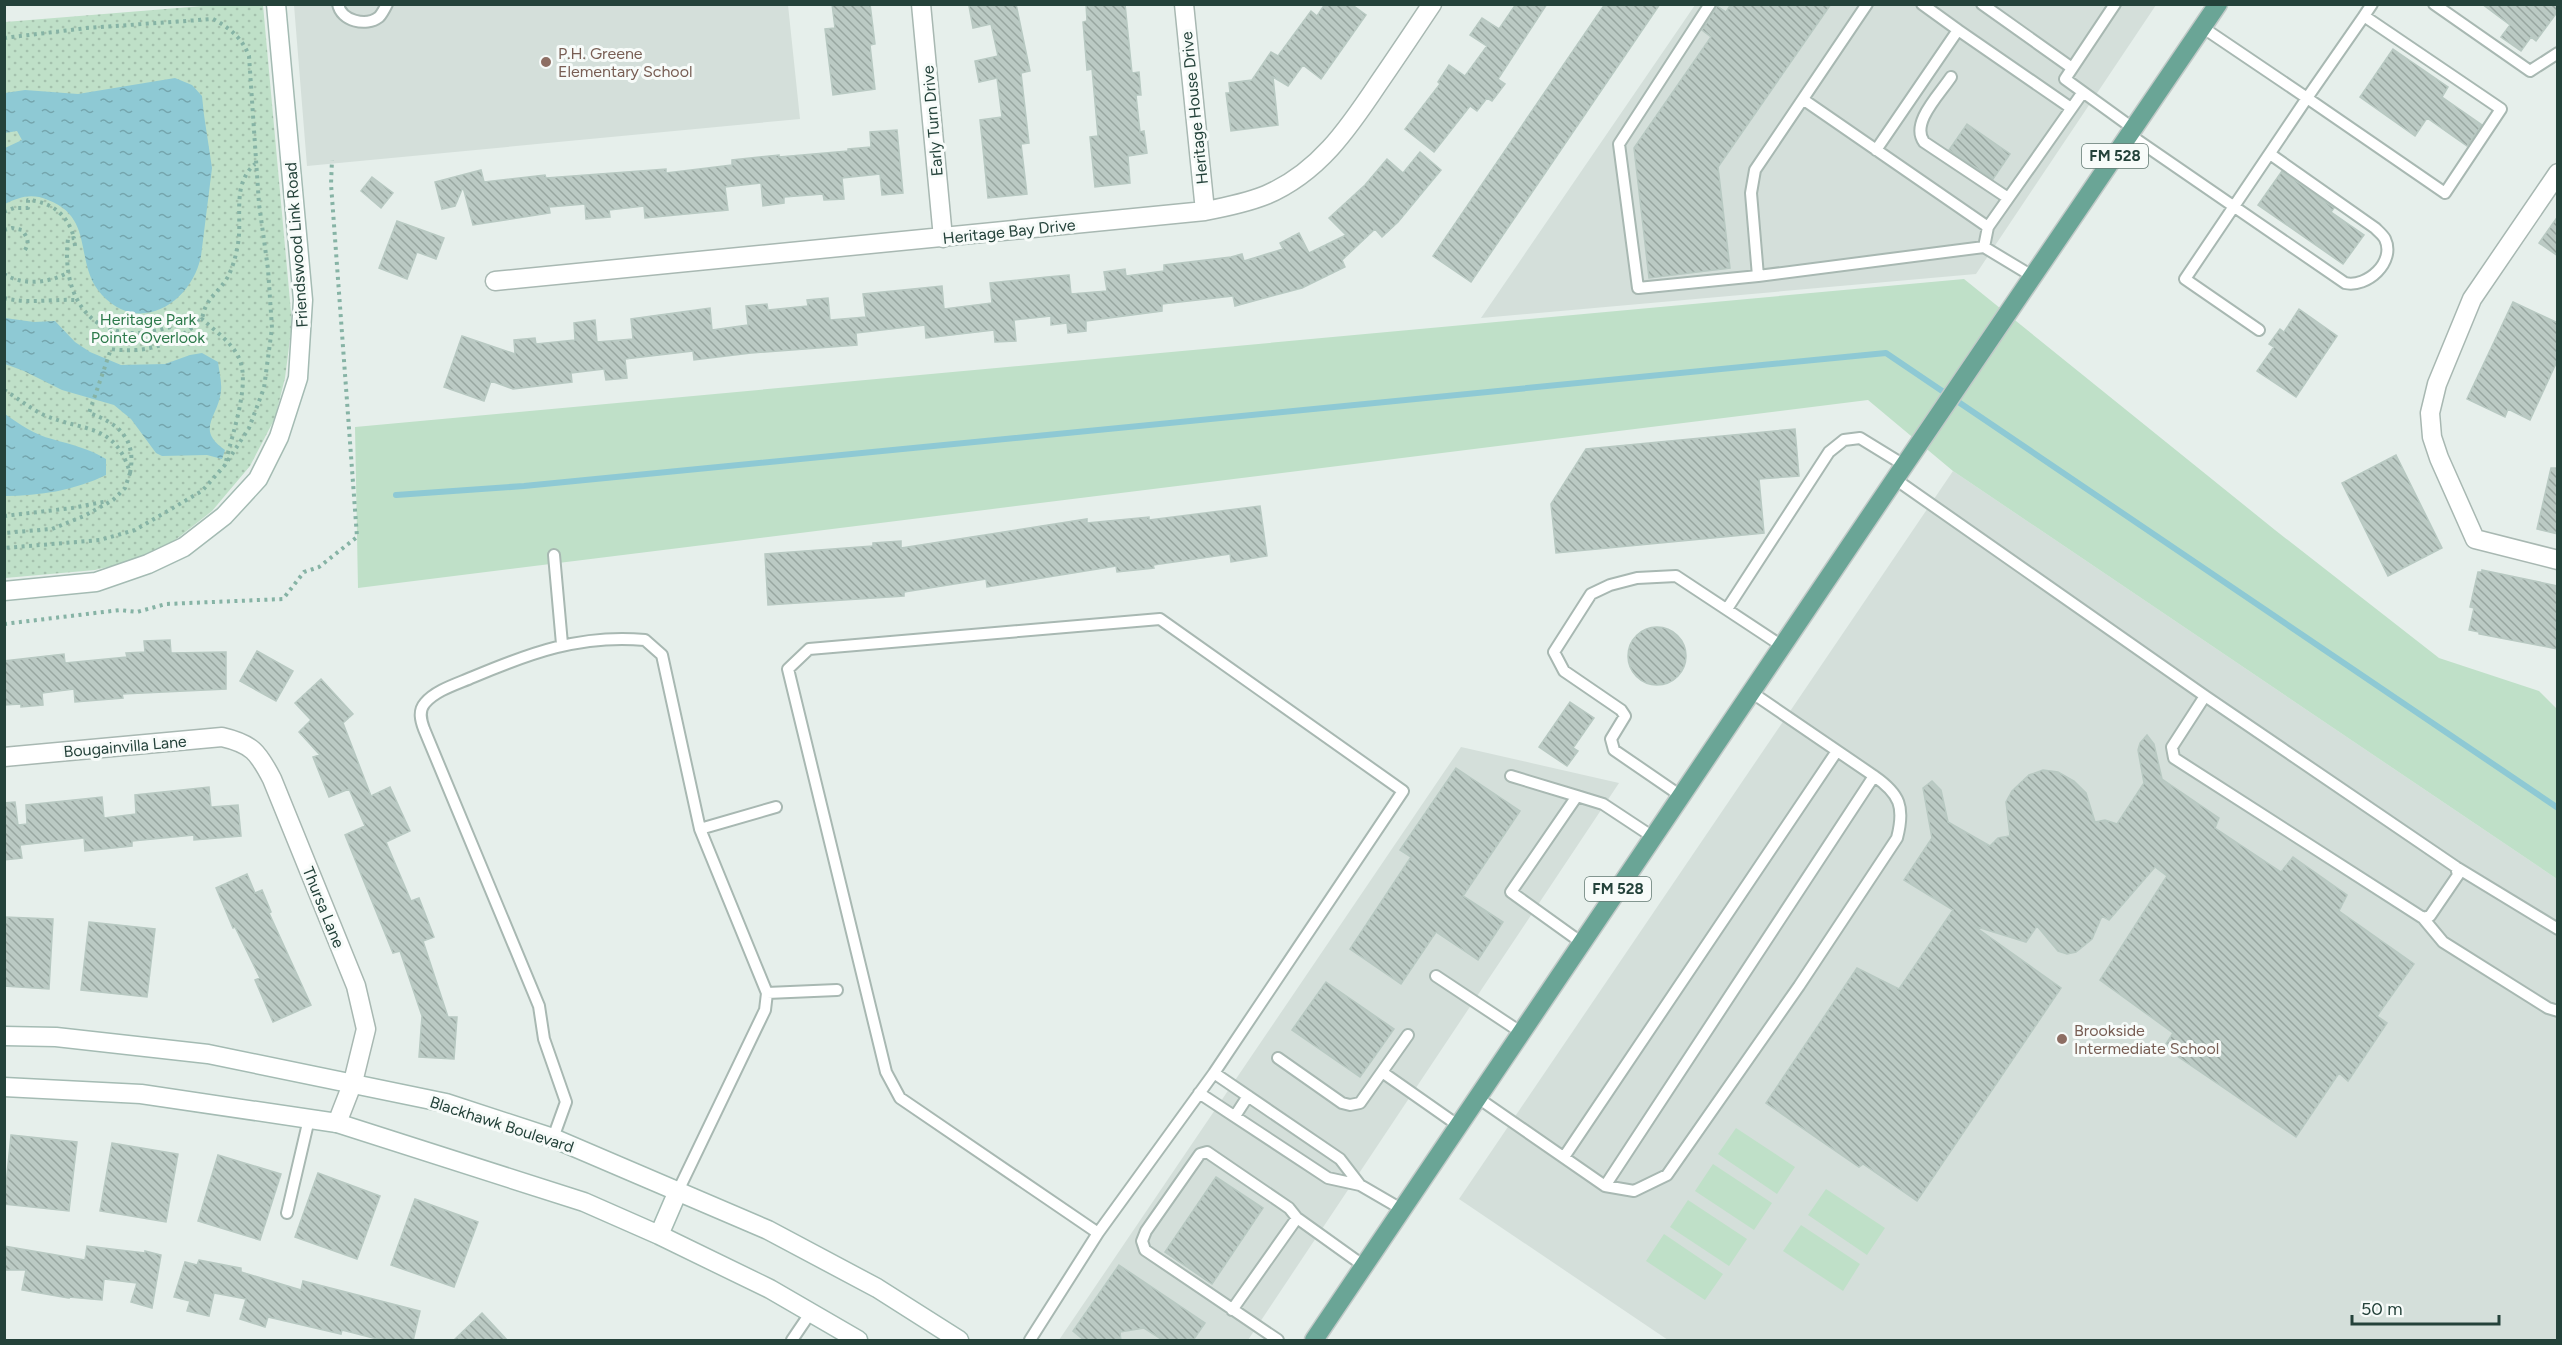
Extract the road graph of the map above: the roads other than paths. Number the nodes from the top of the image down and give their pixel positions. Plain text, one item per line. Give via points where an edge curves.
1 (276, 4) edge
2 (338, 4) edge
3 (387, 4) edge
4 (921, 4) edge
5 (1184, 4) edge
6 (1432, 4) edge
7 (1710, 4) edge
8 (1867, 4) edge
9 (1922, 4) edge
10 (1982, 4) edge
11 (2115, 4) edge
12 (2218, 4) edge
13 (2372, 4) edge
14 (2434, 4) edge
15 (2364, 16) junction
16 (2202, 27) junction
17 (1958, 30) junction
18 (2558, 53) edge
19 (2072, 68) junction
20 (1951, 77) dead end
21 (2083, 92) junction
22 (2307, 99) junction
23 (1804, 100) junction
24 (2071, 108) junction
25 (2132, 132) junction
26 (1876, 150) junction
27 (2270, 154) junction
28 (2558, 173) edge
29 (2008, 198) junction
30 (2233, 207) junction
31 (1204, 211) junction
32 (1988, 227) junction
33 (943, 238) junction
34 (1984, 248) junction
35 (1758, 276) junction
36 (2032, 276) junction
37 (495, 281) dead end
38 (2259, 330) dead end
39 (1899, 472) junction
40 (554, 555) dead end
41 (2558, 560) edge
42 (4, 591) edge
43 (1727, 609) junction
44 (562, 644) junction
45 (1782, 646) junction
46 (1751, 693) junction
47 (2205, 696) junction
48 (245, 742) joint
49 (1837, 751) junction
50 (4, 757) edge
51 (1511, 776) dead end
52 (1874, 776) junction
53 (1577, 796) junction
54 (1681, 796) junction
55 (776, 807) dead end
56 (700, 829) junction
57 (1653, 837) junction
58 (2456, 867) junction
59 (2423, 918) junction
60 (2558, 929) edge
61 (1582, 943) junction
62 (1436, 976) dead end
63 (837, 990) dead end
64 (767, 993) junction
65 (2558, 1011) edge
66 (1522, 1032) junction
67 (1408, 1035) dead end
68 (4, 1036) edge
69 (1278, 1058) dead end
70 (1382, 1071) junction
71 (1214, 1073) junction
72 (353, 1082) junction
73 (4, 1087) edge
74 (1199, 1093) junction
75 (1248, 1096) junction
76 (1478, 1098) junction
77 (1234, 1116) junction
78 (309, 1119) junction
79 (337, 1123) junction
80 (1459, 1126) junction
81 (553, 1138) junction
82 (1564, 1156) junction
83 (1360, 1185) junction
84 (1605, 1186) junction
85 (678, 1191) junction
86 (1402, 1210) junction
87 (287, 1213) dead end
88 (1297, 1218) junction
89 (1098, 1233) junction
90 (659, 1235) junction
91 (1364, 1266) junction
92 (1232, 1311) junction
93 (811, 1312) junction
94 (792, 1341) edge
95 (858, 1341) edge
96 (959, 1341) edge
97 (1030, 1341) edge
98 (1278, 1341) edge
99 (1314, 1341) edge

1 - 42 street, Friendswood Link Road via 303,300 298,378 279,437 258,479 224,516 184,547 96,582
2 - 3 lane via 349,20 365,22 378,18
4 - 33 street, Early Turn Drive
5 - 31 street, Heritage House Drive
6 - 31 street, Heritage Bay Drive via 1346,132 1318,162 1269,194
7 - 35 lane via 1619,144 1638,288
8 - 23 lane
9 - 17 lane
10 - 19 lane
11 - 19 lane
12 - 16 main road, FM 528
13 - 15 lane
14 - 18 lane via 2530,71
15 - 22 lane
15 - 22 lane via 2501,109 2445,193
16 - 22 lane
16 - 25 main road, FM 528
17 - 24 lane
17 - 26 lane
19 - 21 lane via 2065,79
20 - 29 lane via 1919,126 1919,135
21 - 24 lane
21 - 25 lane
22 - 27 lane
23 - 26 lane
23 - 35 lane via 1755,170 1751,193
24 - 29 lane
25 - 30 lane
25 - 36 main road, FM 528
26 - 32 lane
27 - 30 lane
27 - 30 lane via 2375,228 2386,240 2385,259 2378,270 2361,283 2345,284
28 - 41 street via 2472,299 2437,384 2430,413 2439,458 2475,539
29 - 32 lane
30 - 38 lane via 2185,279
31 - 33 street, Heritage Bay Drive
32 - 34 lane
33 - 37 street, Heritage Bay Drive
34 - 35 lane
34 - 36 lane
36 - 39 main road, FM 528
39 - 43 lane via 1860,438 1844,440 1829,452
39 - 45 main road, FM 528
39 - 47 lane
40 - 44 lane
43 - 45 lane
43 - 54 lane via 1676,576 1637,578 1591,594 1554,652 1564,671 1625,716 1611,740 1614,750
44 - 56 lane via 635,639 645,640 657,649 665,668
44 - 81 lane via 443,690 424,704 421,713 424,729 539,1006 544,1039 566,1102
45 - 46 main road, FM 528
46 - 49 lane
46 - 54 main road, FM 528
47 - 58 lane
47 - 59 lane via 2172,747 2174,758
48 - 50 street, Bougainvilla Lane via 222,737
48 - 72 street, Thursa Lane via 263,761 272,779 356,986 366,1029
49 - 52 lane
49 - 82 lane
51 - 53 lane
52 - 84 lane
52 - 84 lane via 1898,798 1901,820 1897,838 1667,1175 1634,1191
53 - 57 lane via 1604,804
53 - 61 lane via 1511,892
54 - 57 main road, FM 528
55 - 56 lane
56 - 64 lane
57 - 61 main road, FM 528
58 - 59 lane via 2458,874 2430,916
58 - 60 lane
59 - 65 lane via 2443,942
61 - 66 main road, FM 528
62 - 66 lane
63 - 64 lane
64 - 85 lane via 765,1010
66 - 76 main road, FM 528
67 - 70 lane
68 - 72 street, Blackhawk Boulevard via 56,1037 208,1054
69 - 70 lane via 1350,1106 1360,1103
70 - 80 lane
71 - 74 lane
71 - 75 lane
71 - 89 lane via 1403,791 1160,619 821,646 808,649 788,669 886,1071 900,1098
72 - 79 street, Thursa Lane
72 - 81 street, Blackhawk Boulevard via 446,1103
73 - 78 street via 141,1094
74 - 77 lane
74 - 89 lane
75 - 77 lane
75 - 83 lane via 1340,1159
76 - 80 main road, FM 528
76 - 82 lane
77 - 83 lane via 1328,1178
78 - 79 street
78 - 87 lane
79 - 90 street via 584,1202
80 - 86 main road, FM 528
81 - 85 street, Blackhawk Boulevard
82 - 84 lane
83 - 86 lane
85 - 90 street
85 - 96 street, Blackhawk Boulevard via 768,1230 877,1288
86 - 91 main road, FM 528
88 - 91 lane
88 - 92 lane
88 - 92 lane via 1289,1208 1207,1152 1195,1158 1142,1240 1148,1254
89 - 97 lane
90 - 93 street
91 - 99 main road, FM 528
92 - 98 lane
93 - 94 lane
93 - 95 street

